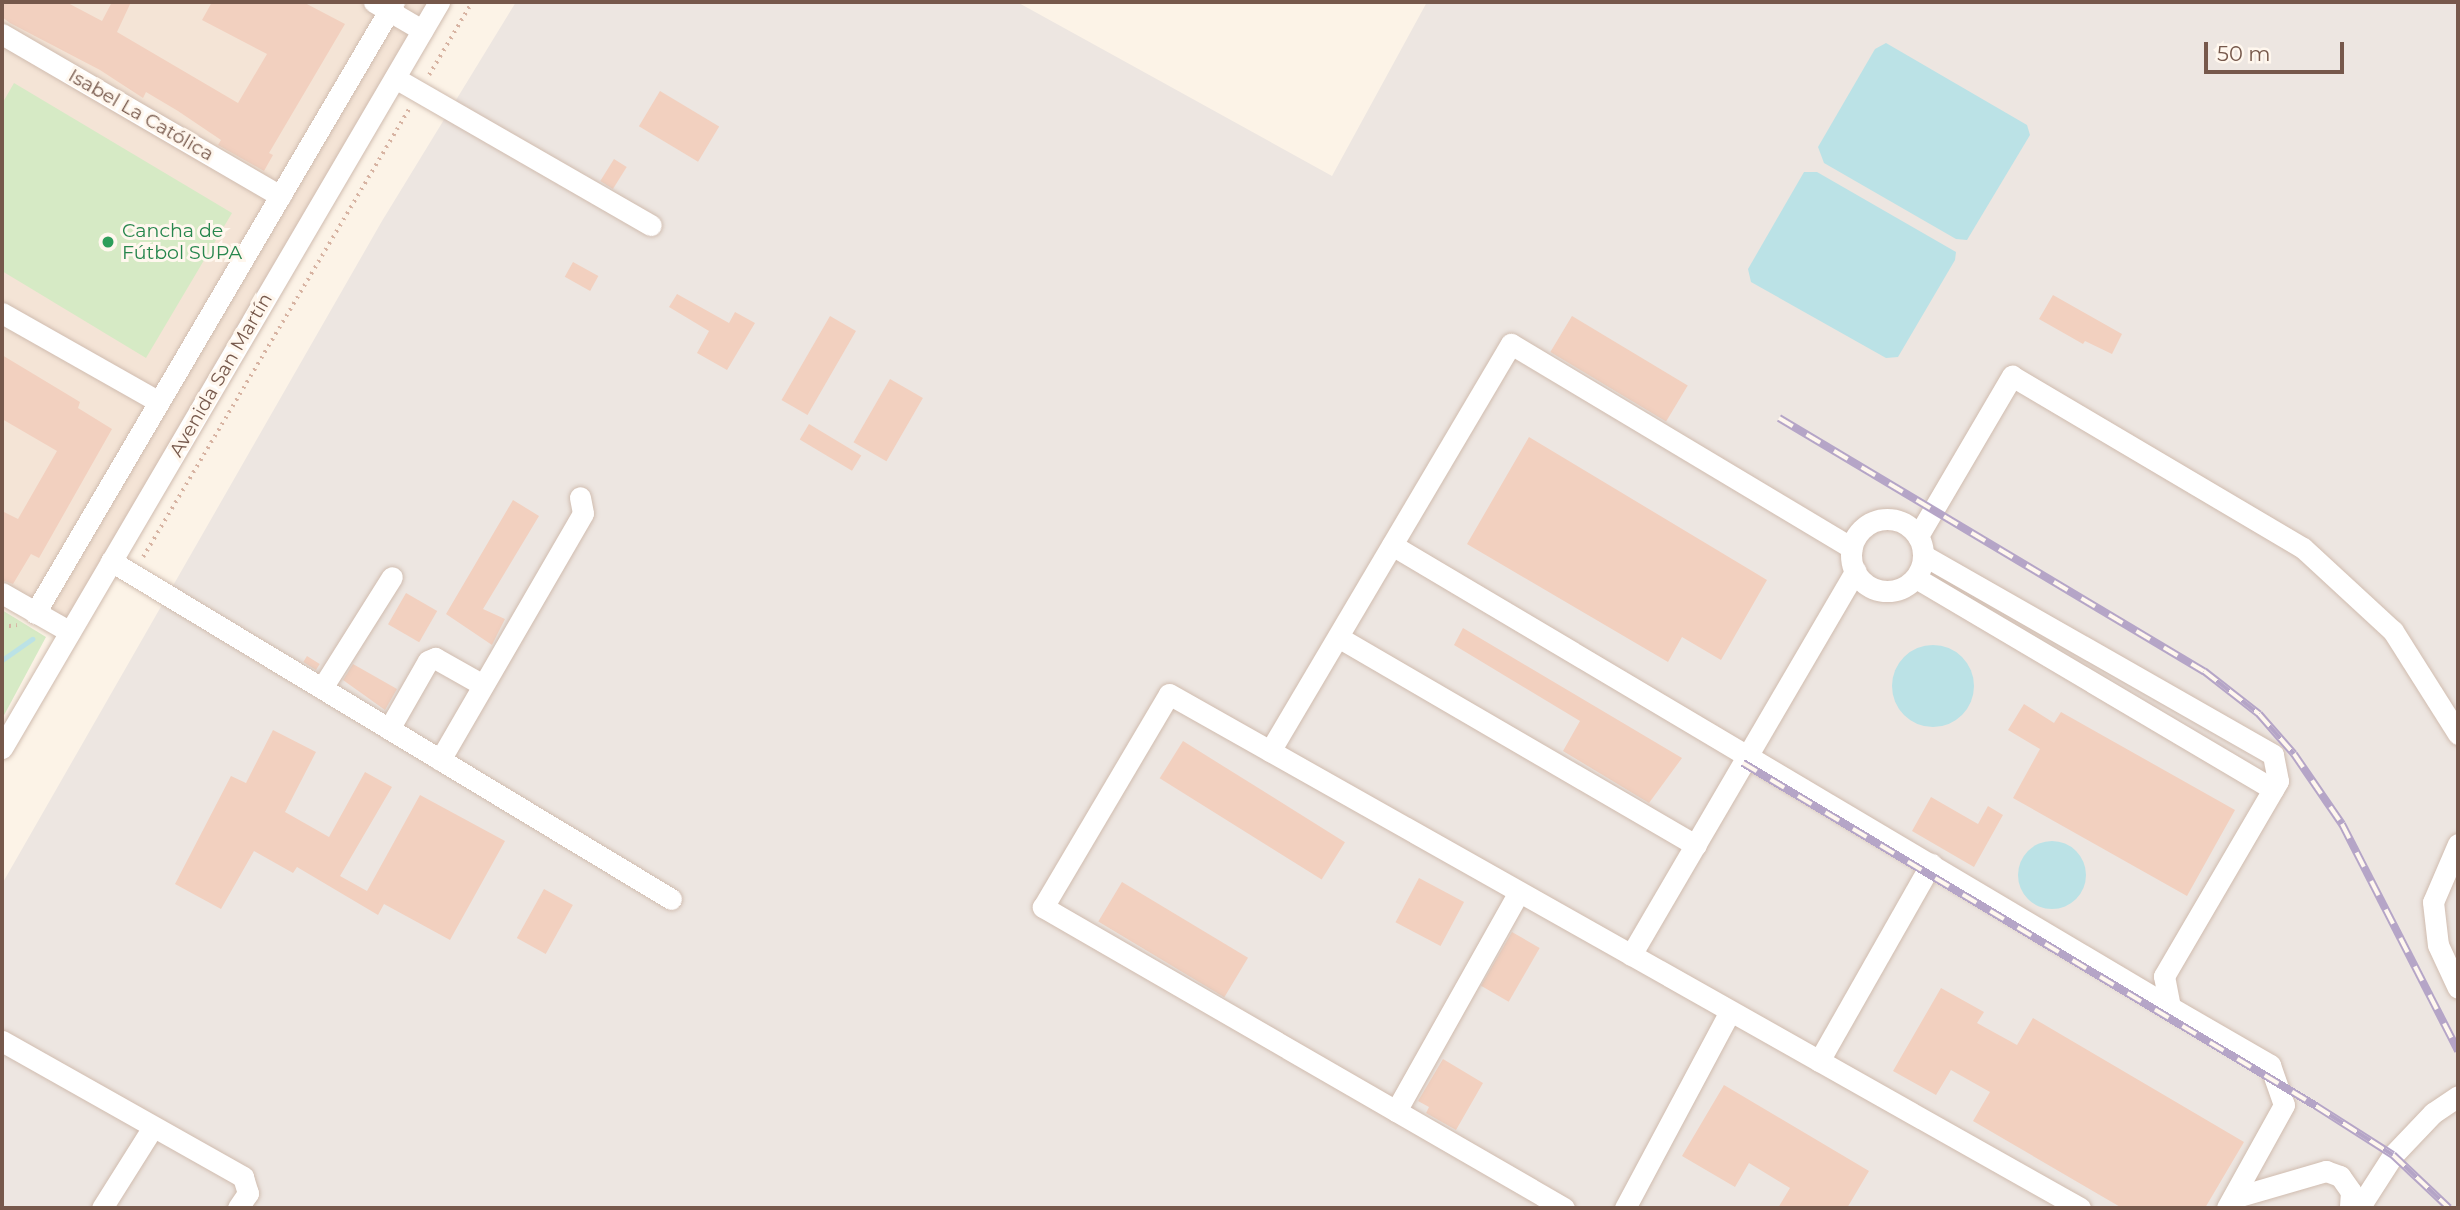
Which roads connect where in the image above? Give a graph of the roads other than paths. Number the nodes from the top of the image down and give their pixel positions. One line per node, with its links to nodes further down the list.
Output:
1 (439, 2): 3 (street, Avenida San Martín)
2 (385, 5): 3 (street); 6 (street, Avenida San Martín)
3 (422, 30): 5 (street, Avenida San Martín)
4 (2, 34): 6 (street, Isabel La Católica)
5 (395, 78): 7 (street); 14 (street, Avenida San Martín)
6 (280, 196): 9 (street, Avenida San Martín)
7 (652, 225)
8 (2, 313): 9 (street)
9 (159, 402): 19 (street, Avenida San Martín)
10 (580, 497): 22 (street)
11 (1392, 545): 13 (street); 21 (street); 28 (street)
12 (1921, 546): 13 (street); 17 (street); 25 (street); 30 (street)
13 (1852, 548): 15 (street)
14 (111, 561): 20 (street, Avenida San Martín); 23 (street)
15 (1855, 571): 17 (street); 28 (street)
16 (392, 577): 23 (street)
17 (1916, 578): 30 (street)
18 (2, 593): 19 (street)
19 (31, 618): 20 (street)
20 (70, 632): 26 (street, Avenida San Martín)
21 (1338, 637): 27 (street); 32 (street)
22 (483, 685): 24 (street); 29 (street)
23 (322, 688): 24 (street)
24 (389, 729): 29 (street)
25 (2458, 734)
26 (2, 748)
27 (1270, 751): 34 (street); 43 (street)
28 (1747, 755): 32 (street); 33 (street)
29 (440, 760): 35 (street)
30 (2273, 789): 38 (street)
31 (2458, 844): 37 (street)
32 (1696, 845): 36 (street)
33 (1931, 864): 38 (street); 41 (street)
34 (1519, 892): 36 (street); 43 (street)
35 (671, 899)
36 (1631, 955): 39 (street)
37 (2458, 988)
38 (2170, 1006): 45 (street)
39 (1730, 1011): 41 (street); 49 (street)
40 (2, 1041): 44 (street)
41 (1819, 1061): 50 (street)
42 (2458, 1096): 52 (street)
43 (1396, 1111): 48 (street)
44 (153, 1127): 46 (street); 47 (street)
45 (2230, 1203): 51 (street)
46 (102, 1208)
47 (238, 1208)
48 (1564, 1208)
49 (1625, 1208)
50 (2080, 1208)
51 (2350, 1208)
52 (2359, 1208)

